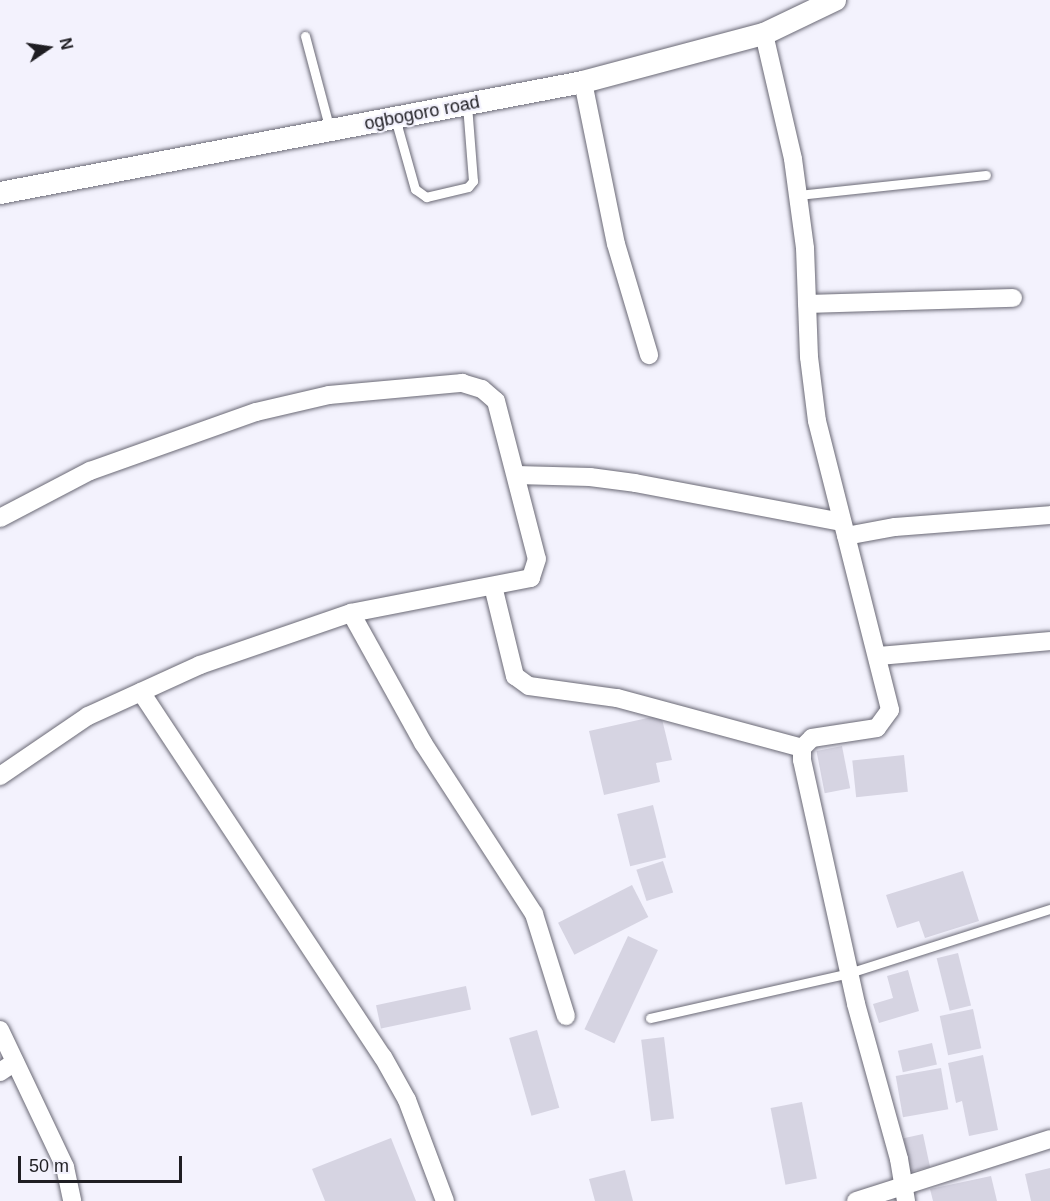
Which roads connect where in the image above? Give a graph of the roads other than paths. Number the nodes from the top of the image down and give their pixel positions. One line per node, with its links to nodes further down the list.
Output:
1 (835, 0): 2 (street, ogbogoro road)
2 (764, 34): 4 (street, ogbogoro road); 10 (street)
3 (305, 36): 7 (lane)
4 (583, 82): 5 (street, ogbogoro road); 13 (street)
5 (467, 104): 6 (street, ogbogoro road); 6 (lane)
6 (395, 118): 7 (street, ogbogoro road)
7 (330, 130): 9 (street, ogbogoro road)
8 (986, 175): 10 (lane)
9 (0, 193)
10 (798, 195): 12 (street)
11 (1012, 298): 12 (street)
12 (807, 304): 17 (street)
13 (650, 355)
14 (516, 475): 16 (street); 17 (street); 18 (street)
15 (1050, 515): 17 (street)
16 (0, 518)
17 (844, 529): 21 (street)
18 (494, 586): 19 (street); 23 (street)
19 (351, 613): 22 (street); 27 (street)
20 (1050, 641): 21 (street)
21 (879, 656): 23 (street)
22 (141, 692): 24 (street); 34 (street)
23 (802, 748): 26 (street)
24 (0, 776)
25 (1050, 909): 26 (lane)
26 (849, 973): 28 (lane); 32 (street)
27 (566, 1016)
28 (650, 1018)
29 (0, 1030): 30 (street)
30 (7, 1067): 33 (street)
31 (1050, 1139): 32 (street)
32 (906, 1194): 35 (street)
33 (72, 1201)
34 (445, 1201)
35 (856, 1201)

